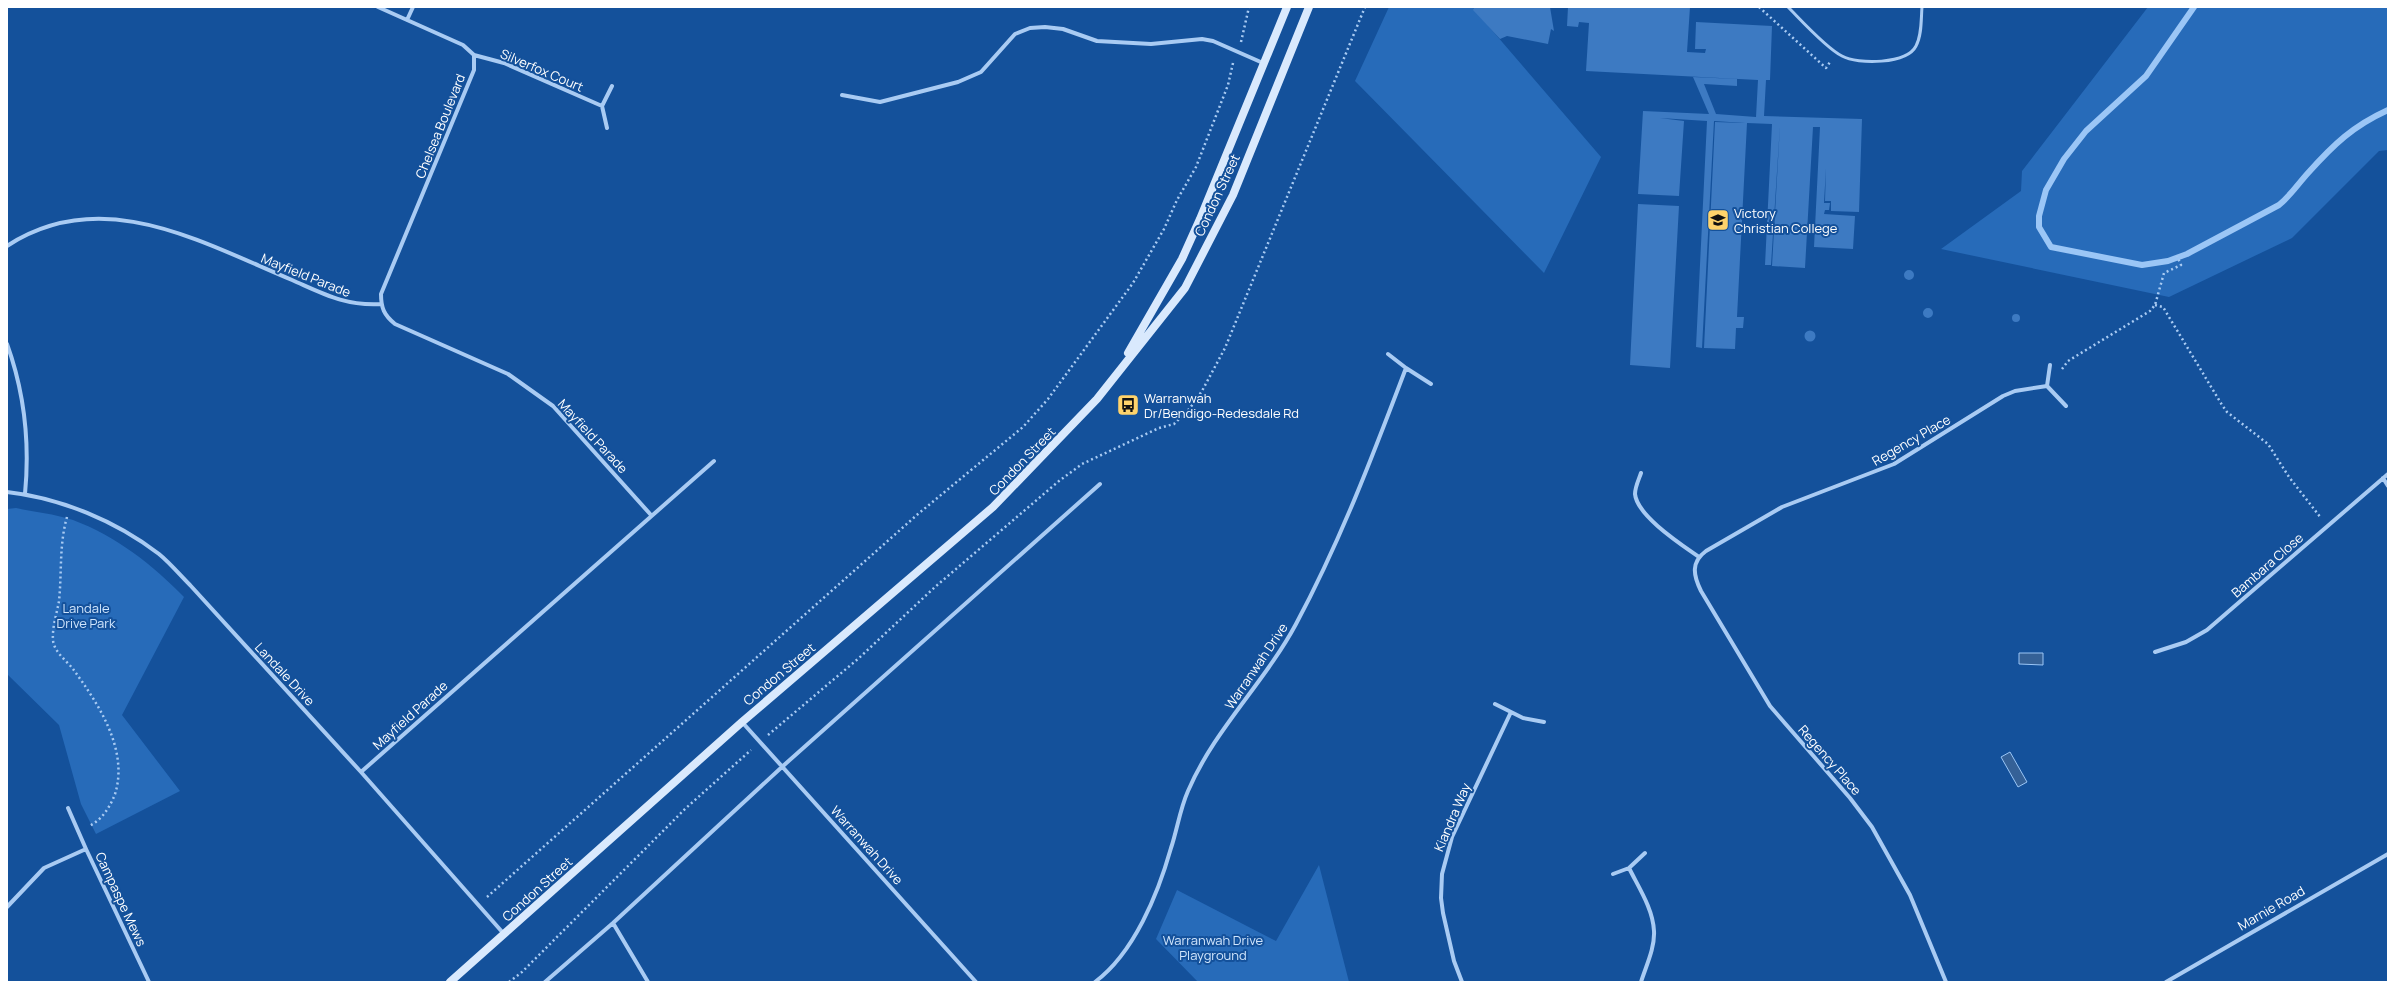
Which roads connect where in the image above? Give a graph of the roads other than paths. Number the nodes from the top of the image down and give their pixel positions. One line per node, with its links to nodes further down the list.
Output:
1 (378, 7): 7 (street)
2 (413, 7): 7 (street)
3 (1287, 7): 9 (main road, Condon Street)
4 (1309, 7): 20 (main road, Condon Street)
5 (1788, 7): 6 (lane)
6 (1922, 7)
7 (407, 20): 8 (street)
8 (474, 55): 12 (street, Silverfox Court); 15 (street, Chelsea Boulevard)
9 (1263, 64): 11 (street); 20 (main road, Condon Street)
10 (612, 86): 12 (street)
11 (842, 95)
12 (602, 106): 13 (street)
13 (607, 128)
14 (7, 246): 15 (street, Mayfield Parade)
15 (381, 304): 32 (street, Mayfield Parade)
16 (7, 344): 31 (street)
17 (1388, 354): 19 (street)
18 (2050, 365): 22 (street)
19 (1406, 368): 21 (street); 55 (street, Warranwah Drive)
20 (1115, 376): 37 (main road, Condon Street)
21 (1431, 384)
22 (2047, 386): 23 (street); 33 (street, Regency Place)
23 (2066, 406)
24 (714, 461): 32 (street, Mayfield Parade)
25 (1642, 473): 33 (street)
26 (2388, 474): 27 (street, Bambara Close)
27 (2383, 478): 29 (street); 34 (street, Bambara Close)
28 (1100, 484): 39 (street)
29 (2388, 486)
30 (7, 492): 31 (street, Landale Drive)
31 (25, 494): 40 (street, Landale Drive)
32 (651, 515): 40 (street, Mayfield Parade)
33 (1699, 557): 58 (street, Regency Place)
34 (2155, 652)
35 (1495, 704): 36 (street)
36 (1510, 712): 38 (street); 56 (street, Kiandra Way)
37 (742, 722): 39 (street, Warranwah Drive); 49 (main road, Condon Street)
38 (1544, 722)
39 (783, 766): 48 (street); 54 (street, Warranwah Drive)
40 (361, 772): 49 (street, Landale Drive)
41 (68, 808): 42 (street)
42 (86, 849): 47 (street, Campaspe Mews); 50 (street, Campaspe Mews)
43 (1645, 853): 45 (street)
44 (2388, 854): 59 (street, Marnie Road)
45 (1629, 868): 46 (street); 57 (street)
46 (1613, 874)
47 (7, 907)
48 (613, 923): 52 (street); 53 (street)
49 (504, 934): 51 (main road, Condon Street)
50 (149, 982)
51 (450, 982)
52 (546, 982)
53 (648, 982)
54 (976, 982)
55 (1095, 982)
56 (1462, 982)
57 (1641, 982)
58 (1946, 982)
59 (2166, 982)

